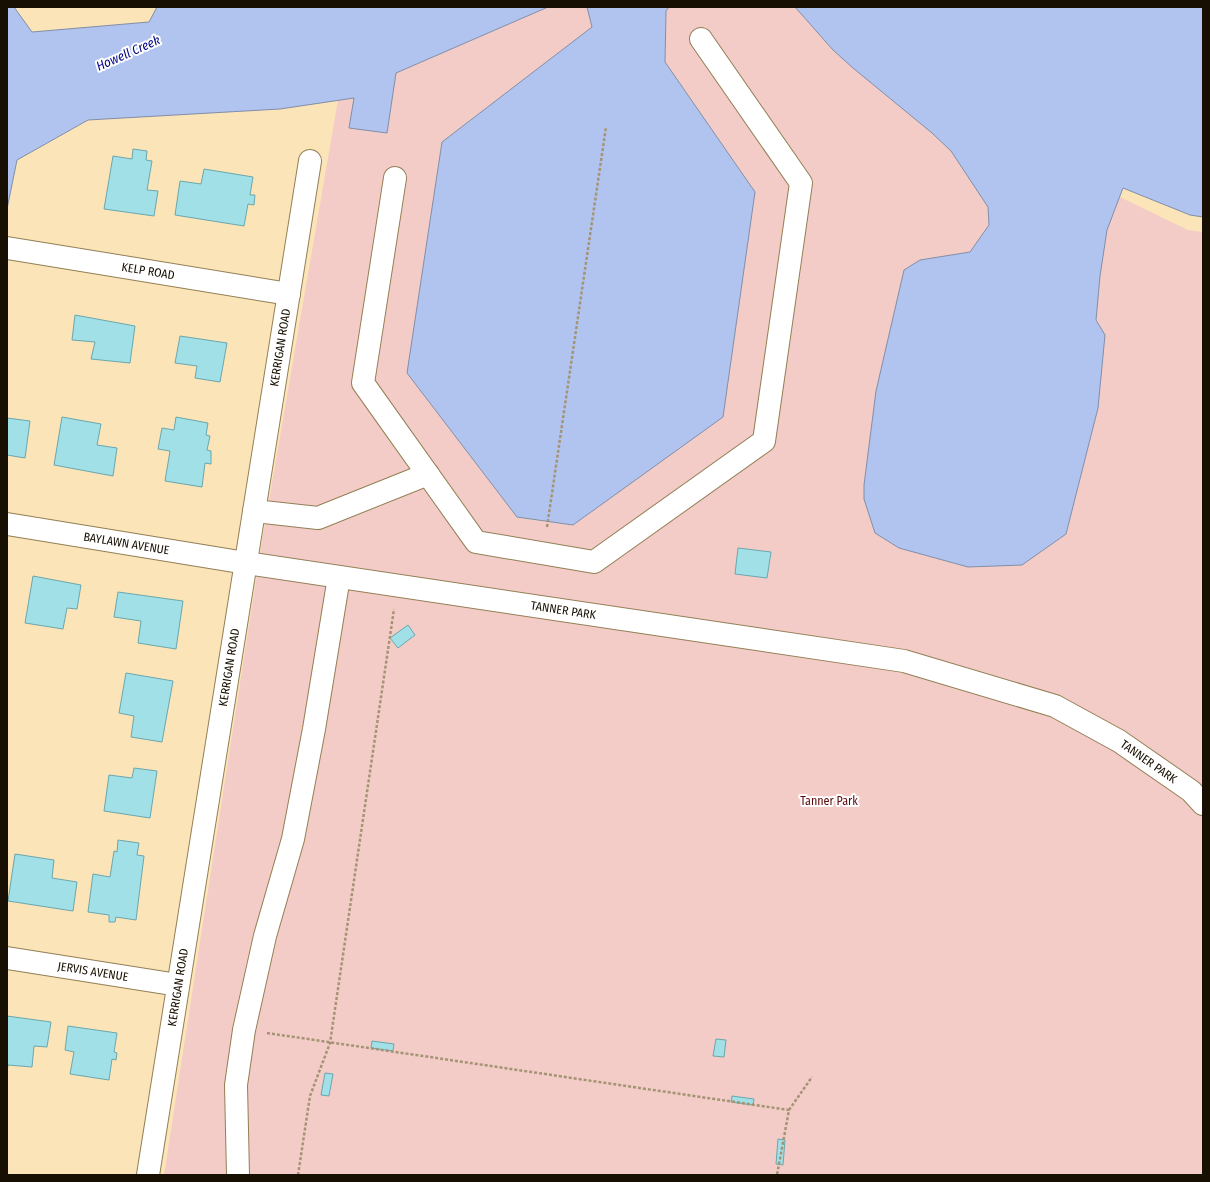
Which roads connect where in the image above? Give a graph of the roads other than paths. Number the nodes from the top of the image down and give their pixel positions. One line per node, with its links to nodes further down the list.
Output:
1 (701, 39): 6 (street)
2 (310, 161): 5 (street, KERRIGAN ROAD)
3 (395, 178): 6 (street)
4 (7, 248): 5 (street, KELP ROAD)
5 (289, 294): 7 (street, KERRIGAN ROAD)
6 (428, 474): 7 (street)
7 (254, 511): 9 (street, KERRIGAN ROAD)
8 (7, 524): 9 (street, BAYLAWN AVENUE)
9 (246, 563): 10 (street, TANNER PARK); 13 (street, KERRIGAN ROAD)
10 (339, 577): 11 (street, TANNER PARK); 15 (street)
11 (1203, 804)
12 (7, 958): 13 (street, JERVIS AVENUE)
13 (178, 985): 14 (street, KERRIGAN ROAD)
14 (148, 1175)
15 (238, 1175)

